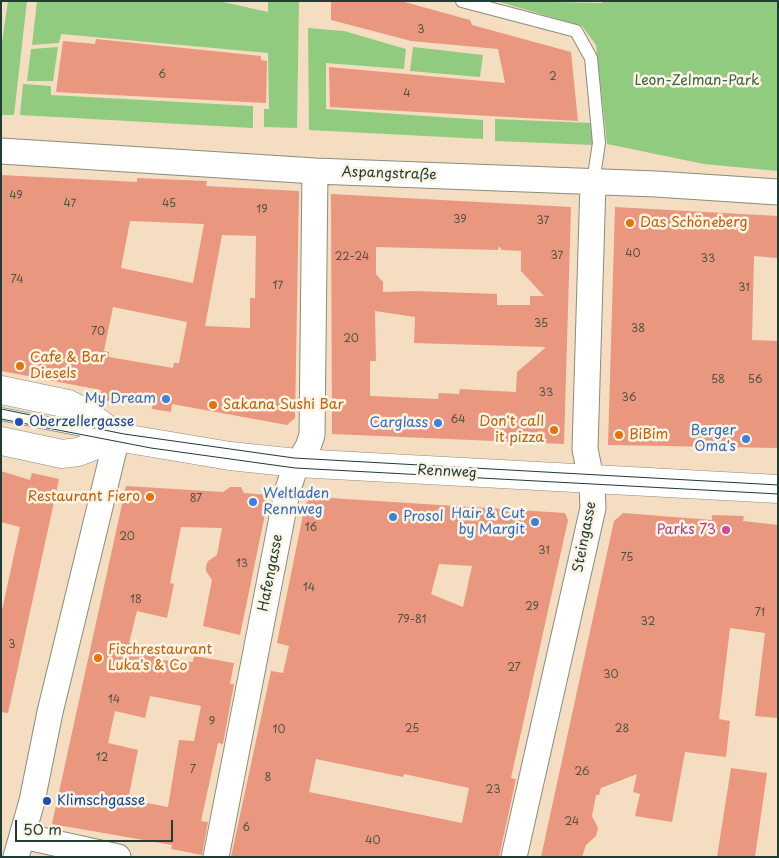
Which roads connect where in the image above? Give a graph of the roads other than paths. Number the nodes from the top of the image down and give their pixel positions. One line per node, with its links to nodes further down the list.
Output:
1 (462, 1): 4 (lane)
2 (1, 151): 3 (street, Aspangstraße)
3 (315, 171): 4 (street, Aspangstraße); 10 (street, Hafengasse)
4 (593, 182): 5 (street, Aspangstraße); 11 (street, Steingasse)
5 (778, 192)
6 (1, 390): 8 (main road, Rennweg)
7 (1, 414): 8 (lane, Rennweg)
8 (118, 437): 9 (main road); 10 (main road, Rennweg); 13 (street)
9 (1, 441)
10 (297, 463): 11 (main road, Rennweg); 15 (street, Hafengasse)
11 (591, 480): 12 (main road, Rennweg); 16 (street, Steingasse)
12 (778, 490)
13 (19, 846): 14 (street)
14 (118, 857)
15 (216, 857)
16 (514, 857)

